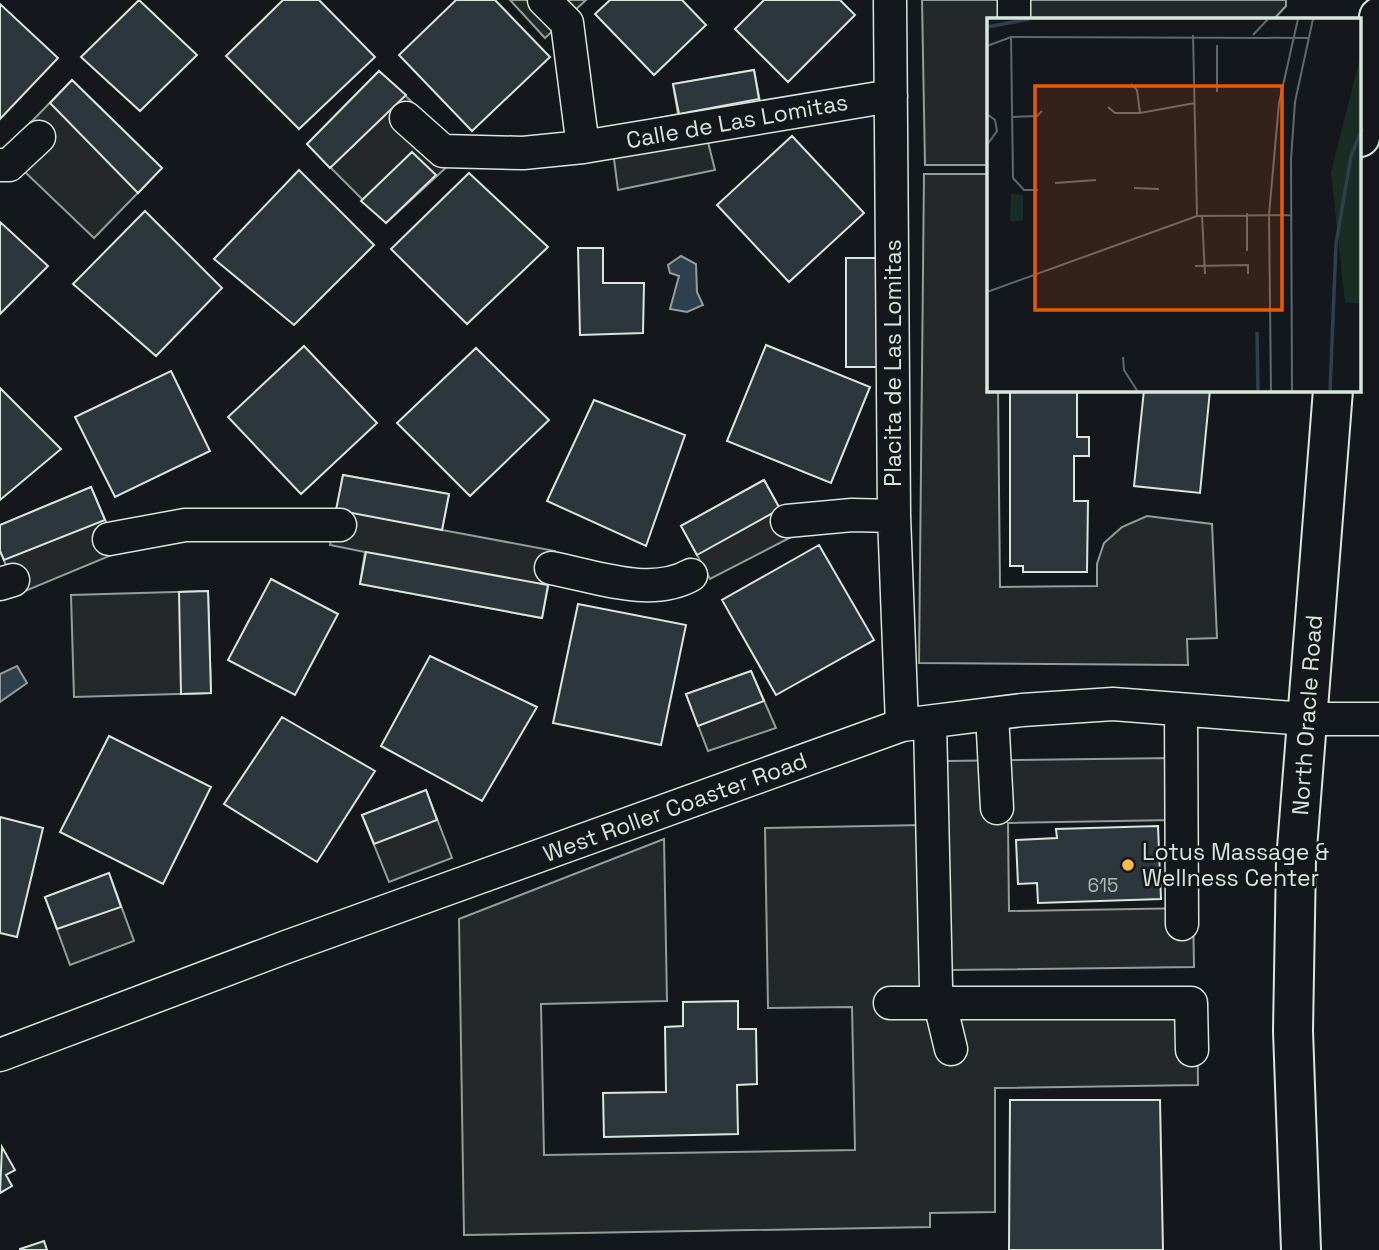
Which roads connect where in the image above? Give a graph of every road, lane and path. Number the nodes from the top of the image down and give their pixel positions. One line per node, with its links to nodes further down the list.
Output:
1 (544, 0): 10 (street)
2 (890, 0): 6 (street, Placita de Las Lomitas)
3 (1014, 0): 5 (street)
4 (1379, 17): 8 (highway)
5 (1014, 18)
6 (891, 96): 10 (street, Calle de Las Lomitas); 13 (street, Placita de Las Lomitas)
7 (406, 118): 10 (street, Calle de Las Lomitas)
8 (1362, 124)
9 (39, 138): 11 (street)
10 (583, 147)
11 (0, 165)
12 (1333, 392): 21 (highway, North Oracle Road)
13 (894, 516): 14 (street); 23 (street, Placita de Las Lomitas)
14 (787, 521)
15 (340, 525): 16 (street)
16 (110, 539)
17 (551, 568): 18 (street)
18 (691, 575)
19 (1181, 710): 20 (street, West Roller Coaster Road); 21 (street, West Roller Coaster Road); 25 (street)
20 (992, 714): 23 (street, West Roller Coaster Road); 24 (street)
21 (1306, 719): 22 (street, West Roller Coaster Road); 31 (highway, North Oracle Road)
22 (1379, 719)
23 (916, 724): 27 (street, Placita de Las Lomitas); 30 (street, West Roller Coaster Road)
24 (997, 808)
25 (1182, 924)
26 (890, 1003): 27 (street)
27 (940, 1003): 28 (street, Placita de Las Lomitas); 29 (street)
28 (951, 1049)
29 (1192, 1050)
30 (0, 1055)
31 (1301, 1250)

